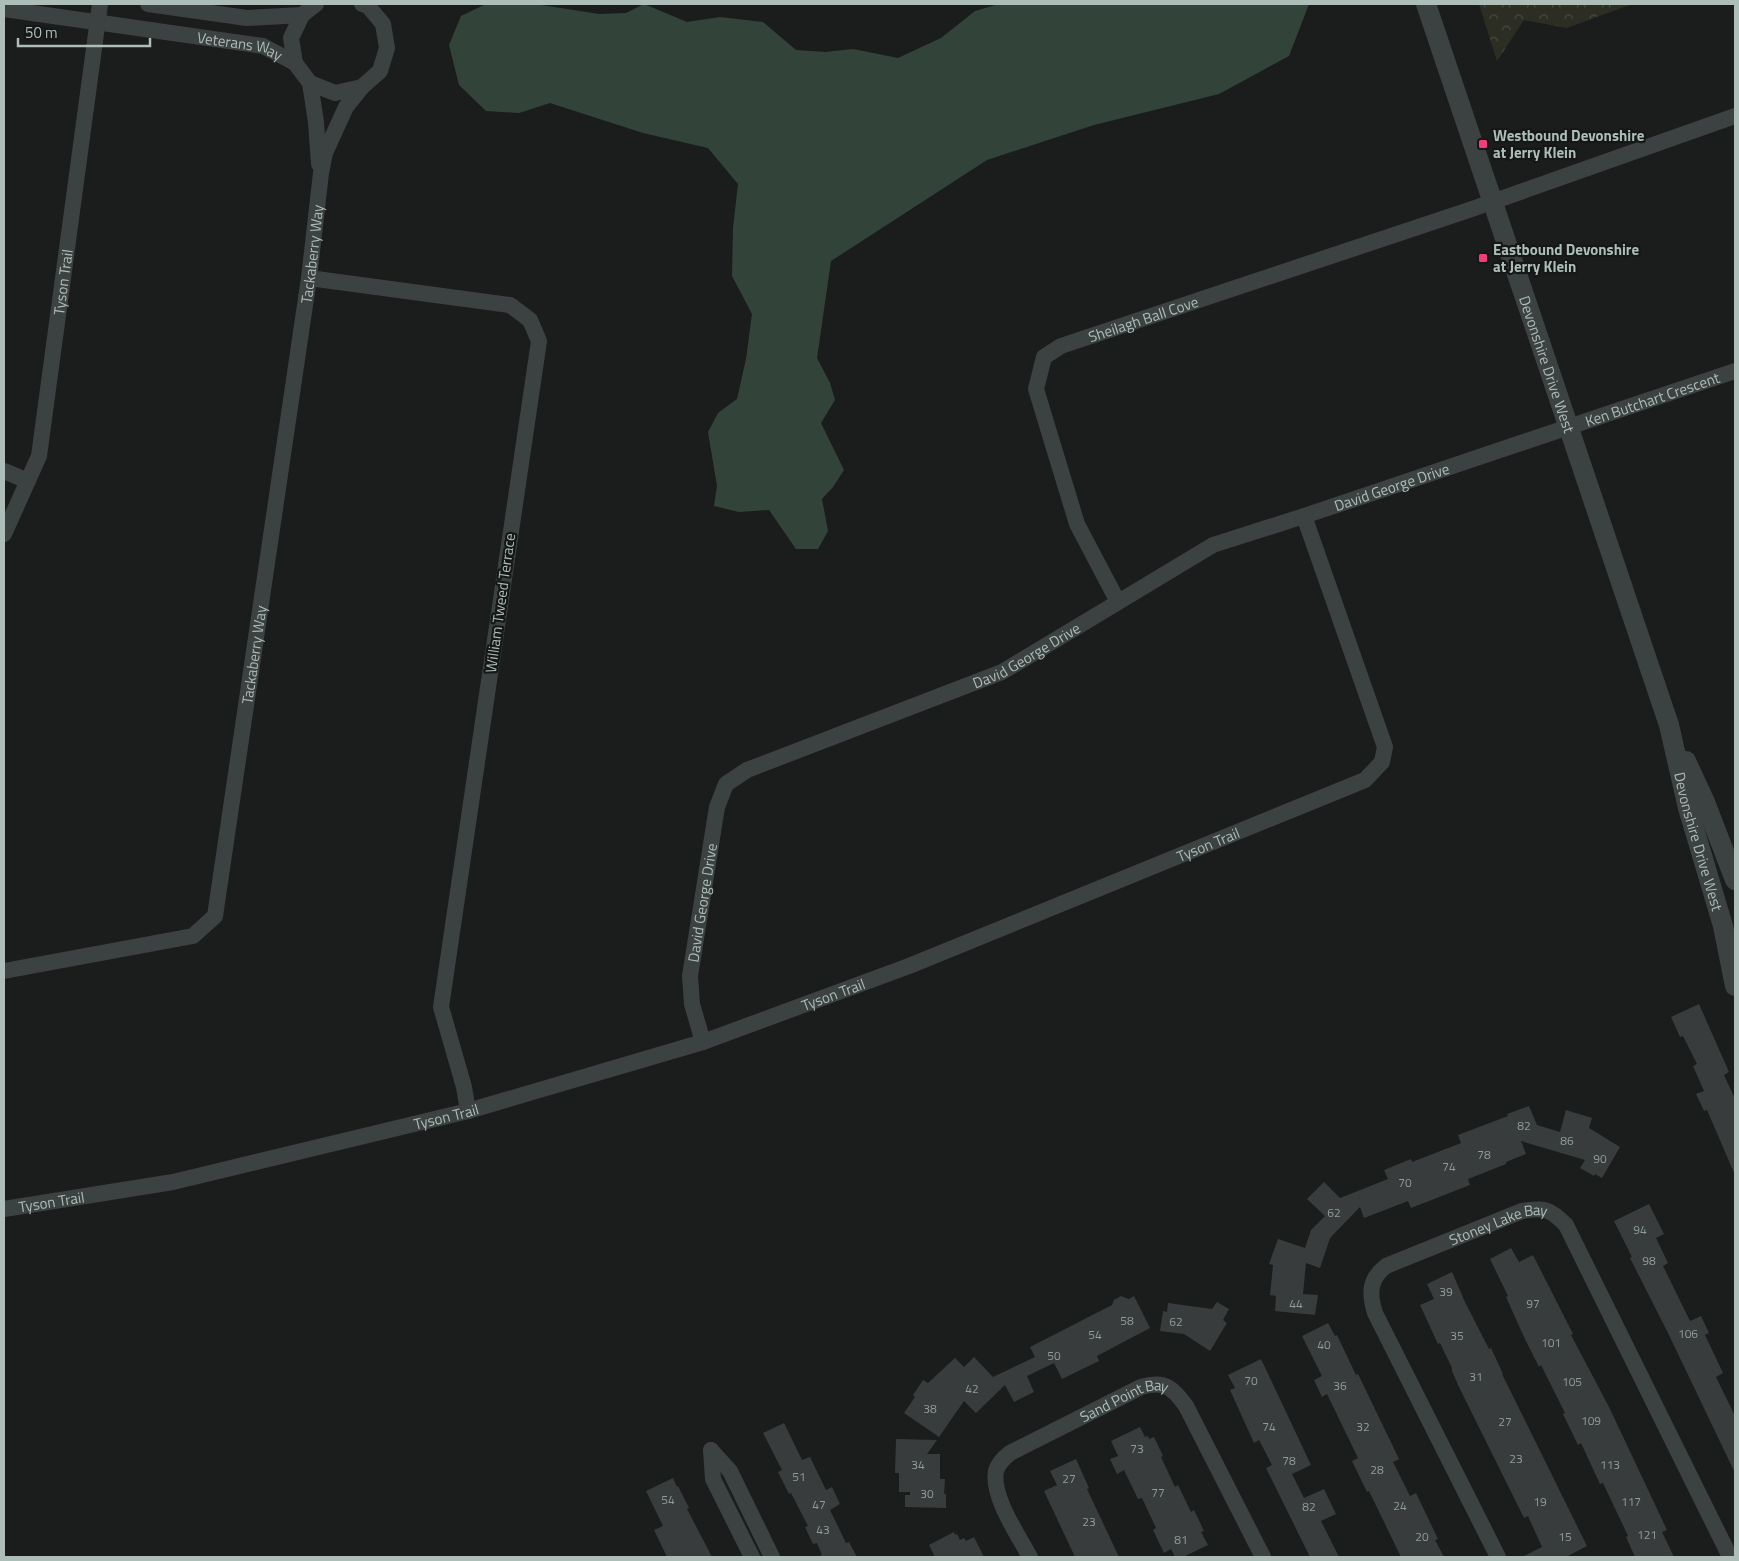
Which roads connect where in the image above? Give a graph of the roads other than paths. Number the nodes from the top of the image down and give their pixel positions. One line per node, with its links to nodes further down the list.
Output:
1 (100, 4): 8 (street, Tyson Trail)
2 (148, 4): 7 (street, Veterans Way)
3 (316, 4): 7 (street)
4 (366, 4): 11 (street)
5 (1426, 4): 14 (street, Devonshire Drive West)
6 (4, 9): 8 (street, Veterans Way)
7 (302, 14): 9 (street)
8 (98, 22): 9 (street, Veterans Way); 19 (street, Tyson Trail)
9 (295, 64): 10 (street)
10 (310, 83): 11 (street); 13 (street)
11 (362, 87): 13 (street)
12 (1735, 116): 14 (street, Sheilagh Ball Cove)
13 (321, 173): 15 (street, Tackaberry Way)
14 (1491, 202): 17 (street, Devonshire Drive West); 23 (street, Sheilagh Ball Cove)
15 (309, 278): 26 (street, Tackaberry Way); 29 (street, William Tweed Terrace)
16 (1735, 371): 17 (street, Ken Butchart Crescent)
17 (1569, 426): 21 (street, David George Drive); 24 (street, Devonshire Drive West)
18 (4, 471): 19 (street)
19 (28, 481): 20 (street, Tyson Trail)
20 (7, 516): 22 (street, Tyson Trail)
21 (1304, 516): 23 (street, David George Drive); 28 (street, Tyson Trail)
22 (4, 534)
23 (1118, 602): 28 (street, David George Drive)
24 (1669, 726): 25 (street, Devonshire Drive West); 27 (street, Devonshire Drive West)
25 (1735, 880)
26 (4, 971)
27 (1735, 986)
28 (703, 1042): 29 (street, Tyson Trail)
29 (468, 1111): 30 (street, Tyson Trail)
30 (4, 1209)
31 (752, 1557): 32 (street)
32 (772, 1557)
33 (1030, 1557): 34 (street, Sand Point Bay)
34 (1263, 1557)
35 (1498, 1557): 36 (street, Stoney Lake Bay)
36 (1730, 1557)

